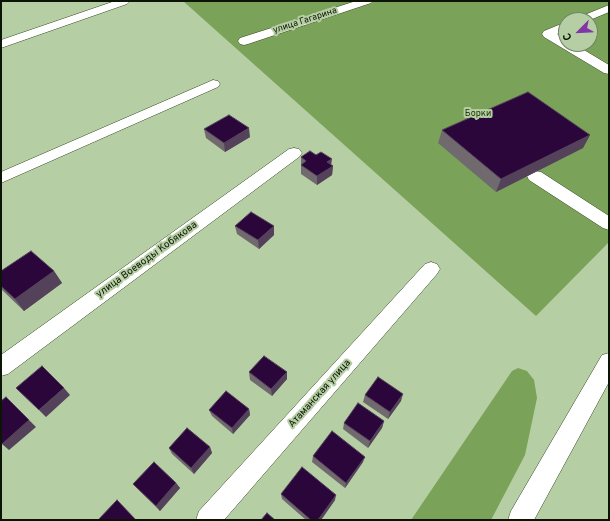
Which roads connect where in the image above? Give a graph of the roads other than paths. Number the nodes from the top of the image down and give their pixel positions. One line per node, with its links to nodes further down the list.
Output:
1 (367, 1): 7 (street, улица Гагарина)
2 (122, 2): 8 (street)
3 (609, 8): 4 (street)
4 (598, 13)
5 (558, 30): 6 (street)
6 (558, 40)
7 (244, 41)
8 (1, 44)
9 (578, 52): 10 (street)
10 (609, 70)
11 (213, 84): 14 (street)
12 (294, 153): 18 (street, улица Воеводы Кобякова)
13 (535, 176): 15 (street)
14 (1, 178)
15 (609, 224)
16 (431, 269): 19 (street, Атаманская улица)
17 (609, 362): 20 (street)
18 (1, 367)
19 (208, 520)
20 (520, 520)

